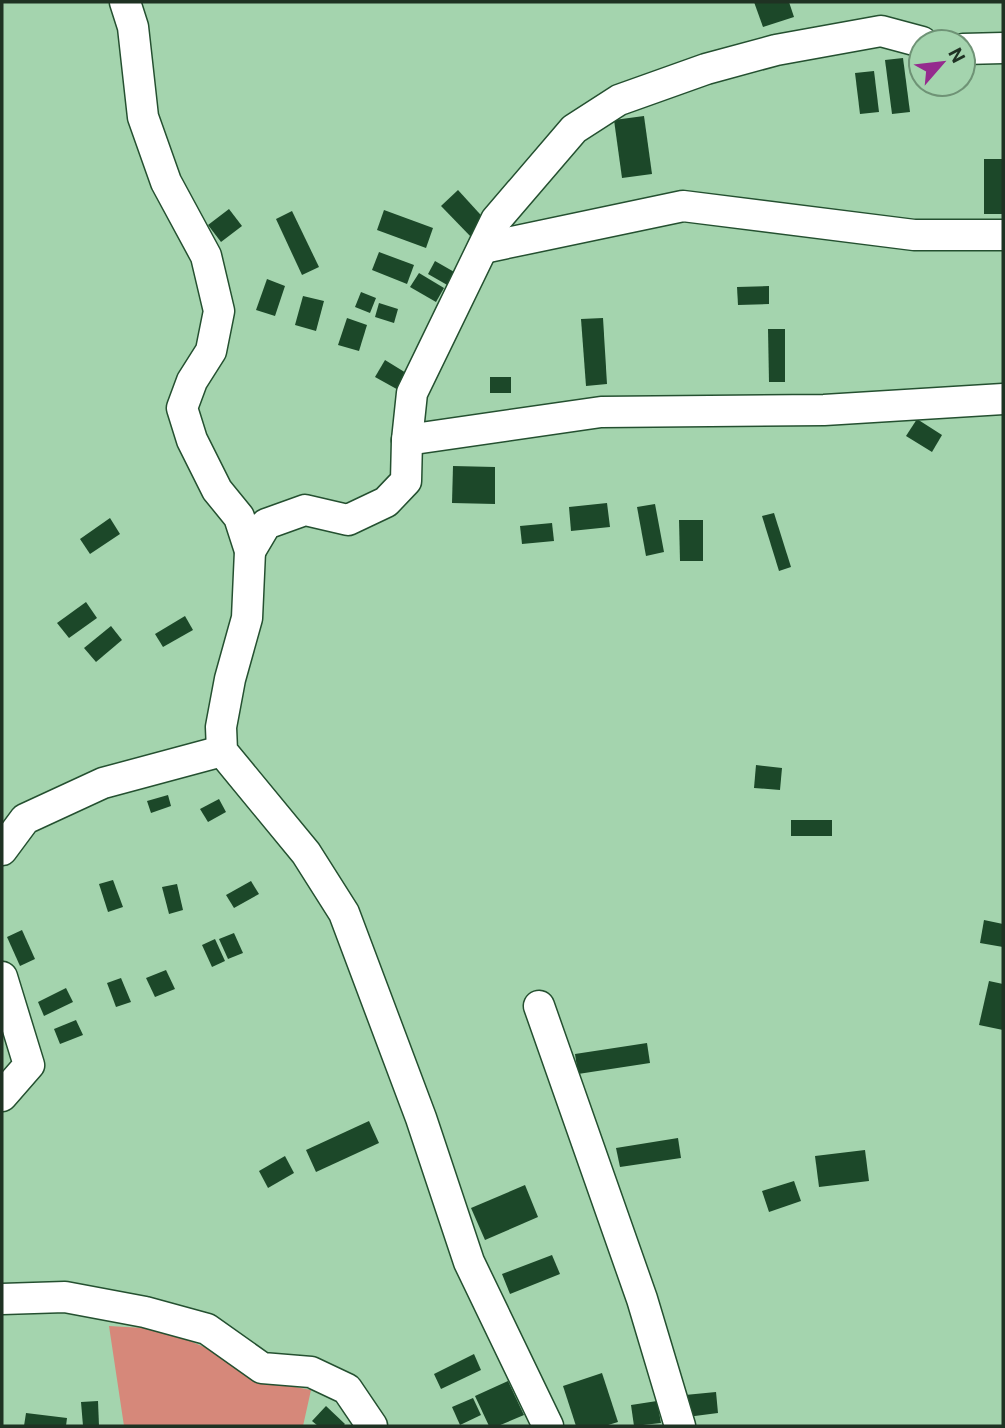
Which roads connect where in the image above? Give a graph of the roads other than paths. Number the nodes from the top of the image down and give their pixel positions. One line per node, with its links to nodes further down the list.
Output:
1 (125, 2): 9 (street)
2 (907, 38): 6 (street)
3 (1003, 48): 4 (street)
4 (977, 49)
5 (1003, 235): 6 (street)
6 (483, 248): 8 (street)
7 (1003, 399): 8 (street)
8 (407, 440): 9 (street)
9 (250, 551): 10 (street)
10 (222, 751): 11 (street); 17 (street)
11 (2, 850)
12 (2, 977): 14 (street)
13 (539, 1006): 18 (street)
14 (2, 1096)
15 (2, 1299): 16 (street)
16 (372, 1426)
17 (548, 1426)
18 (680, 1426)

